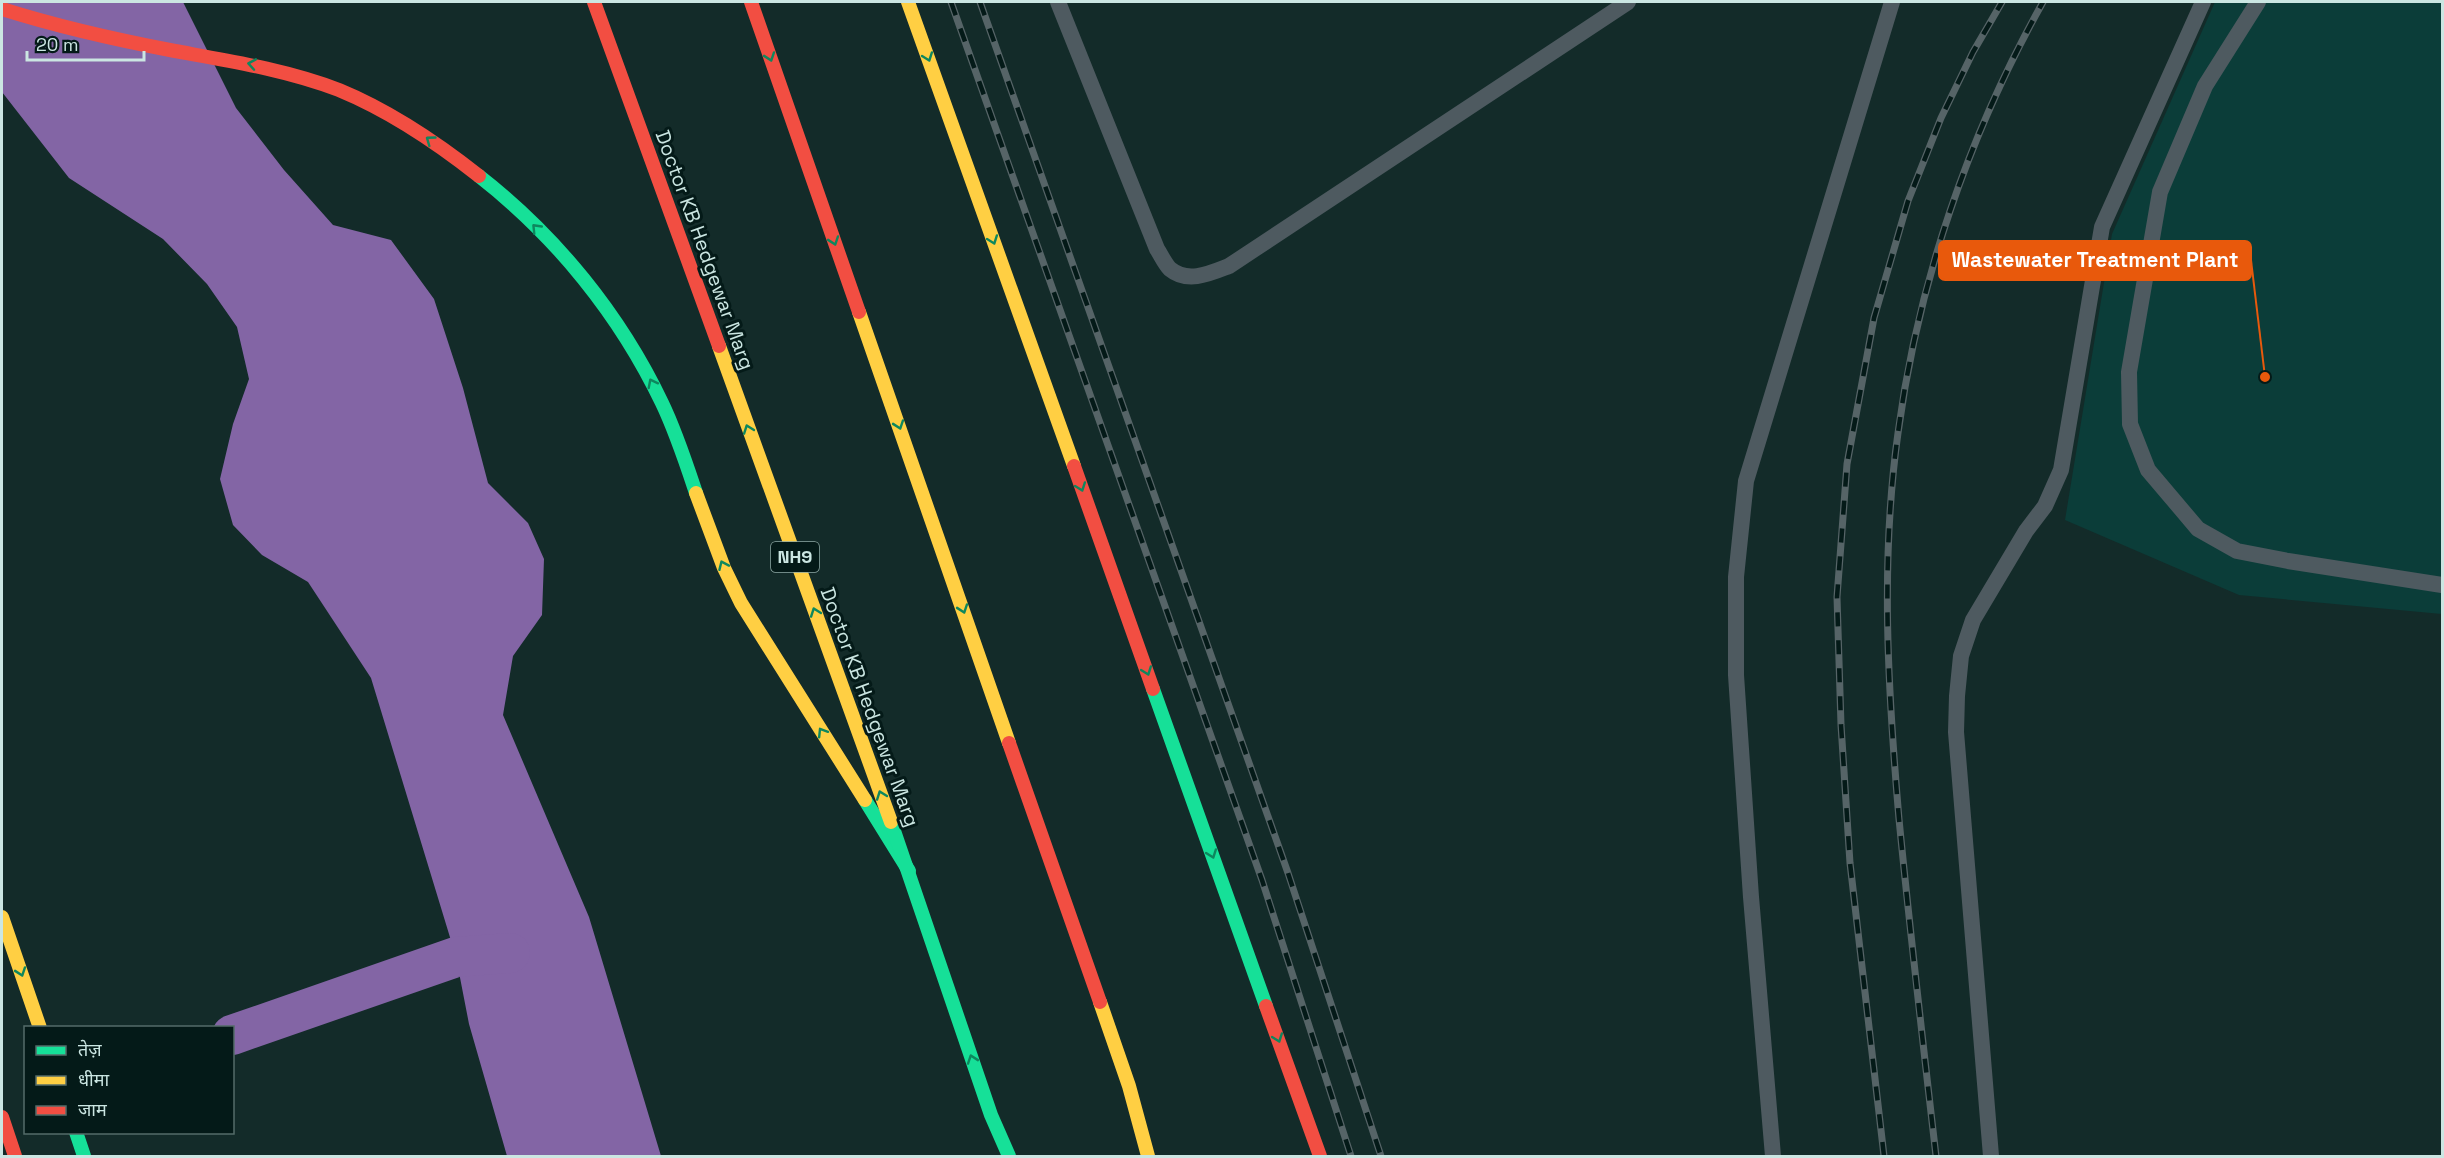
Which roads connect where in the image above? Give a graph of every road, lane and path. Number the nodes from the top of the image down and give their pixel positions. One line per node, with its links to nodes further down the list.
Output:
1 (594, 2): 11 (main road, Doctor KB Hedgewar Marg / NH9, one-way to 1)
2 (751, 2): 14 (main road, one-way to 14)
3 (908, 2): 24 (main road, one-way to 24)
4 (1058, 2): 5 (lane)
5 (1628, 2)
6 (1892, 2): 25 (lane)
7 (2203, 2): 26 (lane)
8 (2258, 2): 10 (lane)
9 (2, 9): 11 (main road, one-way to 9)
10 (2442, 585)
11 (909, 871): 15 (main road, Doctor KB Hedgewar Marg / NH9, one-way to 11)
12 (2, 917): 13 (main road, one-way to 13)
13 (39, 1026)
14 (1129, 1086): 22 (main road); 23 (main road)
15 (991, 1114): 20 (main road); 21 (main road, Doctor KB Hedgewar Marg)
16 (2, 1117): 18 (main road)
17 (77, 1134): 19 (main road)
18 (15, 1156)
19 (84, 1156)
20 (1002, 1156)
21 (1009, 1156)
22 (1148, 1156)
23 (1160, 1156)
24 (1320, 1156)
25 (1773, 1156)
26 (1990, 1156)

